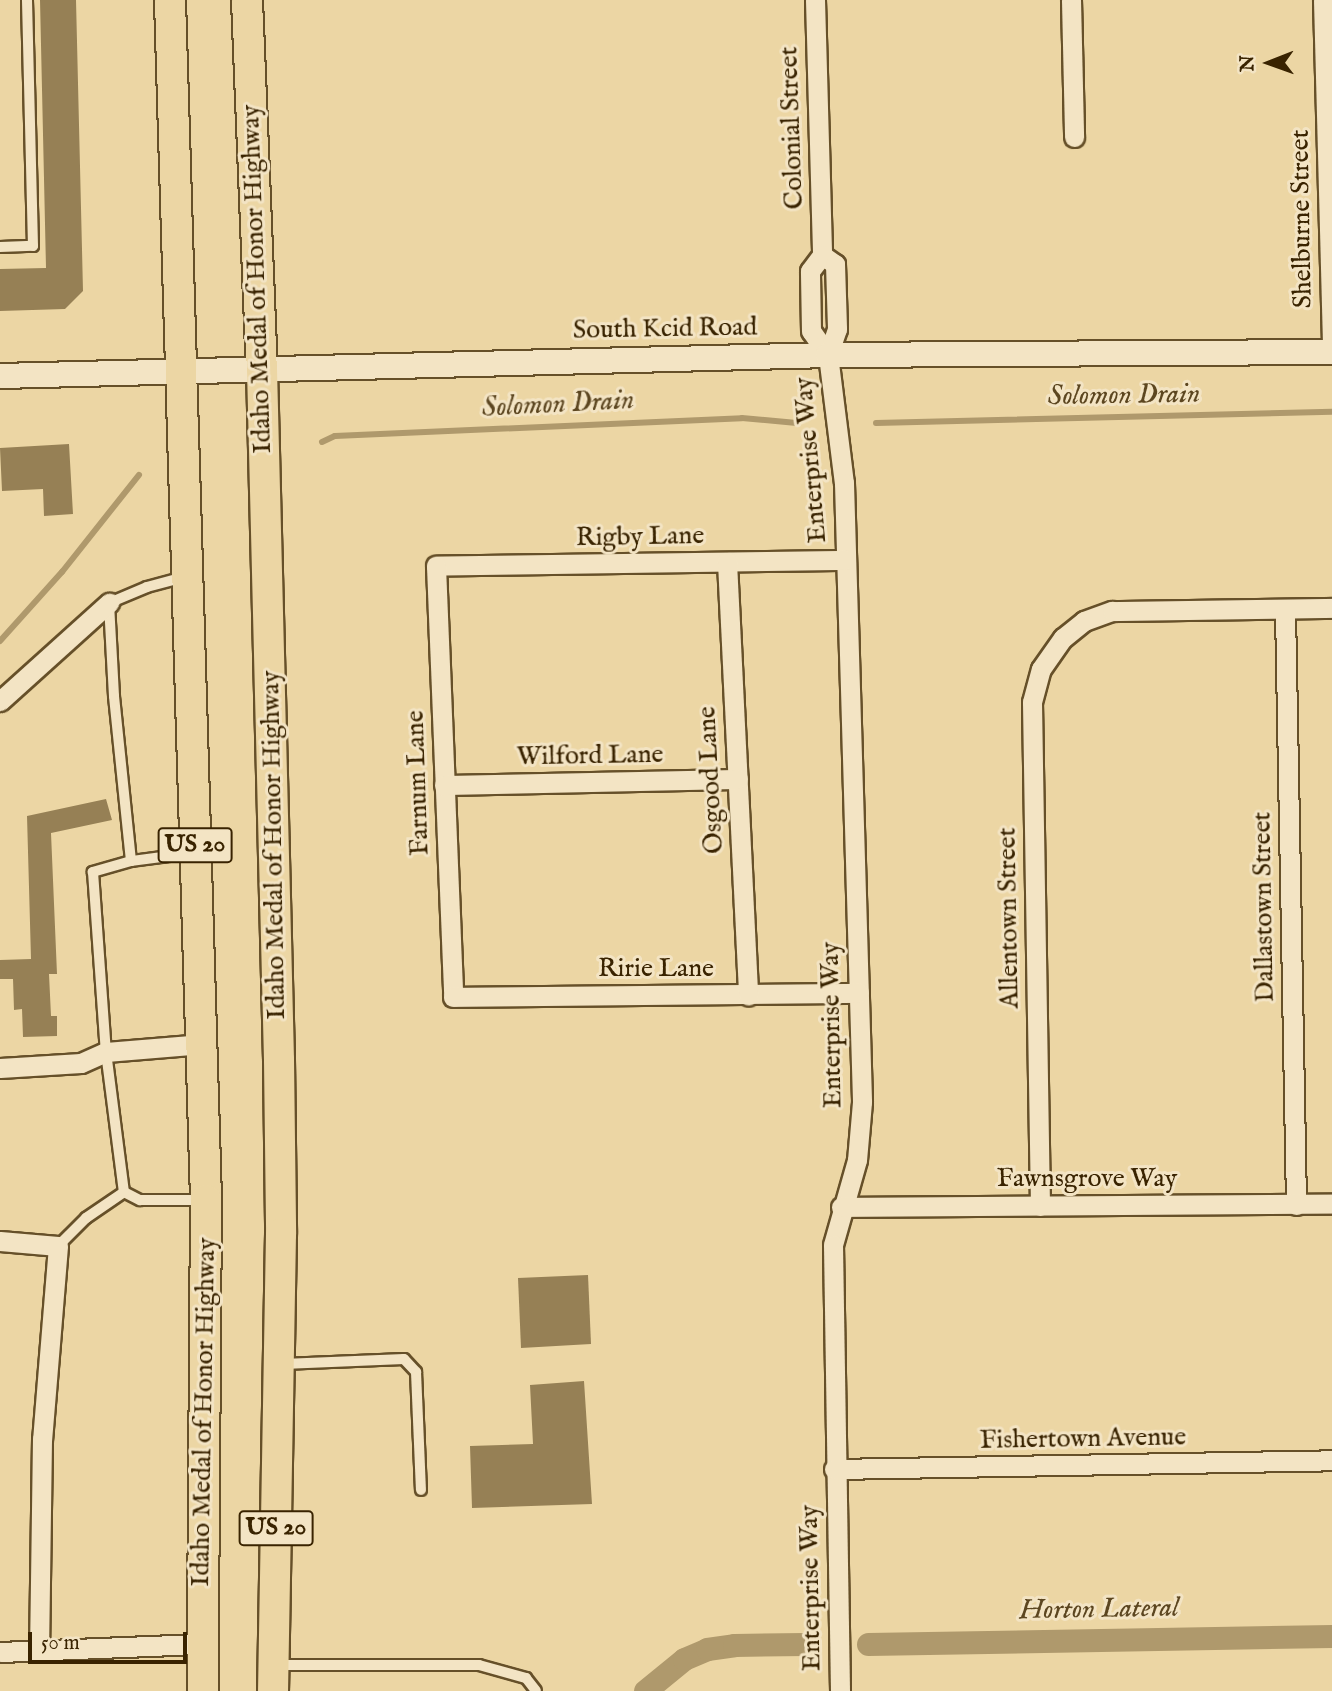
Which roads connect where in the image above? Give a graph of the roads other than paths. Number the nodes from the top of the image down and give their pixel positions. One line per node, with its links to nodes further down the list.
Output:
1 (27, 0): 8 (lane)
2 (170, 0): 12 (main road, Idaho Medal of Honor Highway / US 20)
3 (247, 0): 11 (main road, Idaho Medal of Honor Highway)
4 (815, 0): 10 (street, Colonial Street)
5 (1071, 0): 7 (street)
6 (1323, 0): 9 (street, Shelburne Street)
7 (1074, 137)
8 (0, 247)
9 (1332, 352): 10 (street, South Kcid Road)
10 (828, 355): 11 (street, South Kcid Road); 14 (street, Enterprise Way)
11 (262, 369): 12 (street, South Kcid Road); 40 (main road, Idaho Medal of Honor Highway)
12 (180, 373): 13 (street, South Kcid Road); 17 (main road, Idaho Medal of Honor Highway / US 20)
13 (0, 376)
14 (846, 560): 15 (street, Rigby Lane); 26 (street, Enterprise Way)
15 (727, 562): 16 (street, Rigby Lane); 22 (street, Osgood Lane)
16 (436, 566): 23 (street, Farnum Lane)
17 (186, 577): 18 (lane); 24 (main road, Idaho Medal of Honor Highway / US 20)
18 (108, 603): 21 (street); 25 (lane)
19 (1332, 608): 20 (street, Allentown Street)
20 (1285, 609): 35 (street, Dallastown Street); 36 (street, Allentown Street)
21 (0, 701)
22 (738, 779): 23 (street, Wilford Lane); 27 (street, Osgood Lane)
23 (444, 785): 28 (street, Farnum Lane)
24 (196, 853): 25 (lane); 29 (main road, Idaho Medal of Honor Highway / US 20)
25 (131, 861): 30 (lane)
26 (859, 993): 27 (street, Ririe Lane); 37 (street, Enterprise Way)
27 (748, 995): 28 (street, Ririe Lane)
28 (453, 997)
29 (203, 1044): 30 (street); 33 (main road, Idaho Medal of Honor Highway / US 20)
30 (106, 1052): 31 (street); 32 (lane)
31 (0, 1068)
32 (124, 1192): 33 (lane); 39 (lane)
33 (206, 1200): 44 (main road, Idaho Medal of Honor Highway / US 20)
34 (1332, 1204): 35 (street, Fawnsgrove Way)
35 (1296, 1205): 36 (street, Fawnsgrove Way)
36 (1040, 1206): 37 (street, Fawnsgrove Way)
37 (842, 1207): 42 (street, Enterprise Way)
38 (0, 1241): 39 (street)
39 (58, 1246): 45 (street)
40 (279, 1364): 43 (lane); 47 (main road, Idaho Medal of Honor Highway / US 20)
41 (1332, 1460): 42 (street, Fishertown Avenue)
42 (834, 1469): 50 (street, Enterprise Way)
43 (421, 1490)
44 (202, 1644): 45 (street); 48 (main road, Idaho Medal of Honor Highway / US 20)
45 (39, 1650): 46 (street)
46 (0, 1651)
47 (273, 1678): 49 (lane)
48 (203, 1691)
49 (536, 1691)
50 (840, 1691)

